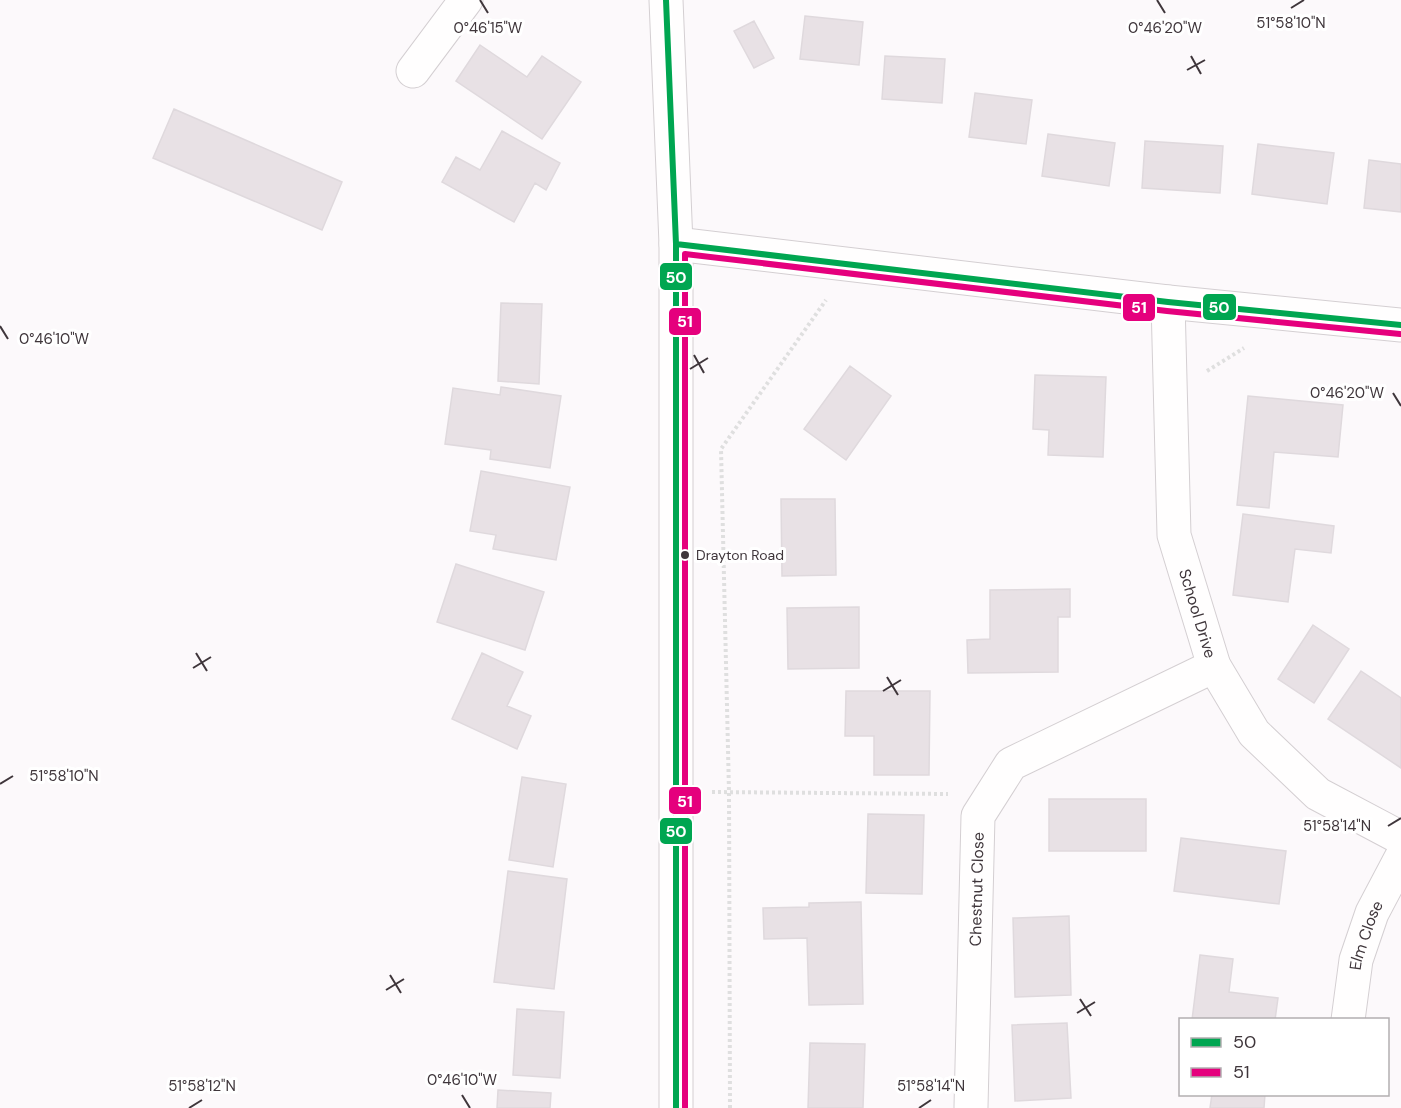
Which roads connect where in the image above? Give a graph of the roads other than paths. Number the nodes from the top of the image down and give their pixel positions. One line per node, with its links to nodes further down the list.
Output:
1 (466, 0): 3 (street)
2 (666, 0): 4 (street)
3 (413, 71)
4 (676, 244): 5 (street); 12 (street)
5 (1168, 302): 6 (street); 7 (street, School Drive)
6 (1401, 325)
7 (1214, 666): 8 (street, School Drive); 11 (street, Chestnut Close)
8 (1401, 838)
9 (1401, 858): 10 (street, Elm Close)
10 (1348, 1018)
11 (971, 1107)
12 (675, 1108)

